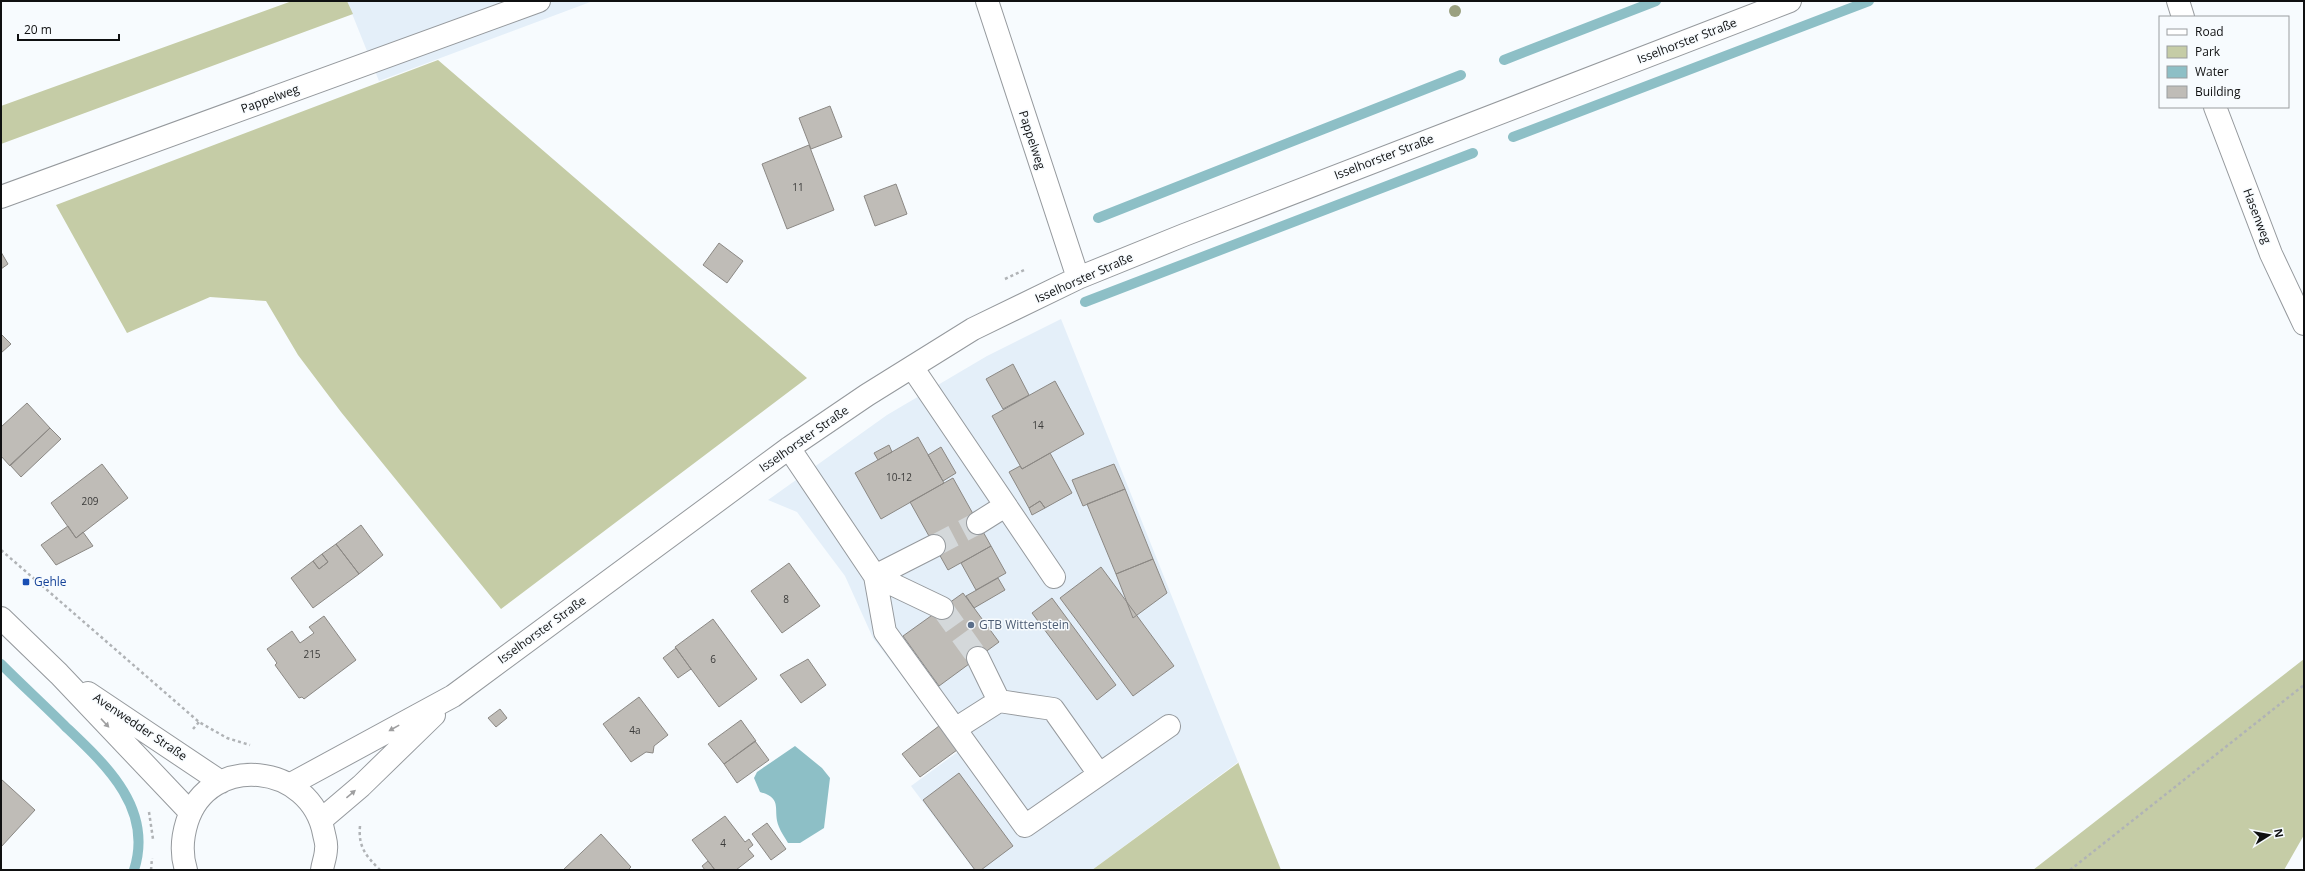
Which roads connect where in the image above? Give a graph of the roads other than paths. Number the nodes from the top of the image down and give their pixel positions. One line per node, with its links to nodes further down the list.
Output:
1 (539, 1): 7 (street, Pappelweg)
2 (987, 1): 8 (street, Pappelweg)
3 (1790, 1): 8 (street, Isselhorster Straße)
4 (2178, 1): 5 (street)
5 (2183, 16)
6 (2215, 108): 9 (street, Hasenweg)
7 (1, 197)
8 (1078, 278): 10 (street, Isselhorster Straße)
9 (2304, 324)
10 (912, 367): 11 (street, Isselhorster Straße); 12 (street)
11 (789, 448): 15 (street); 21 (street, Isselhorster Straße)
12 (1005, 506): 13 (street); 16 (street)
13 (978, 523)
14 (934, 546): 15 (street)
15 (875, 576): 17 (street); 24 (street)
16 (1054, 577)
17 (942, 608)
18 (1, 618): 20 (street, Avenwedder Straße)
19 (978, 658): 22 (street)
20 (59, 674): 26 (street, Avenwedder Straße); 28 (street, Avenwedder Straße, one-way to 28)
21 (453, 696): 27 (street, Isselhorster Straße, one-way to 27); 29 (street, Isselhorster Straße, one-way to 21)
22 (999, 701): 24 (street); 25 (street)
23 (1169, 726): 25 (street)
24 (955, 729): 25 (street)
25 (1099, 774)
26 (221, 782): 27 (street); 28 (street)
27 (291, 784): 29 (street)
28 (190, 812): 30 (street)
29 (321, 820): 31 (street)
30 (186, 870)
31 (322, 870)

